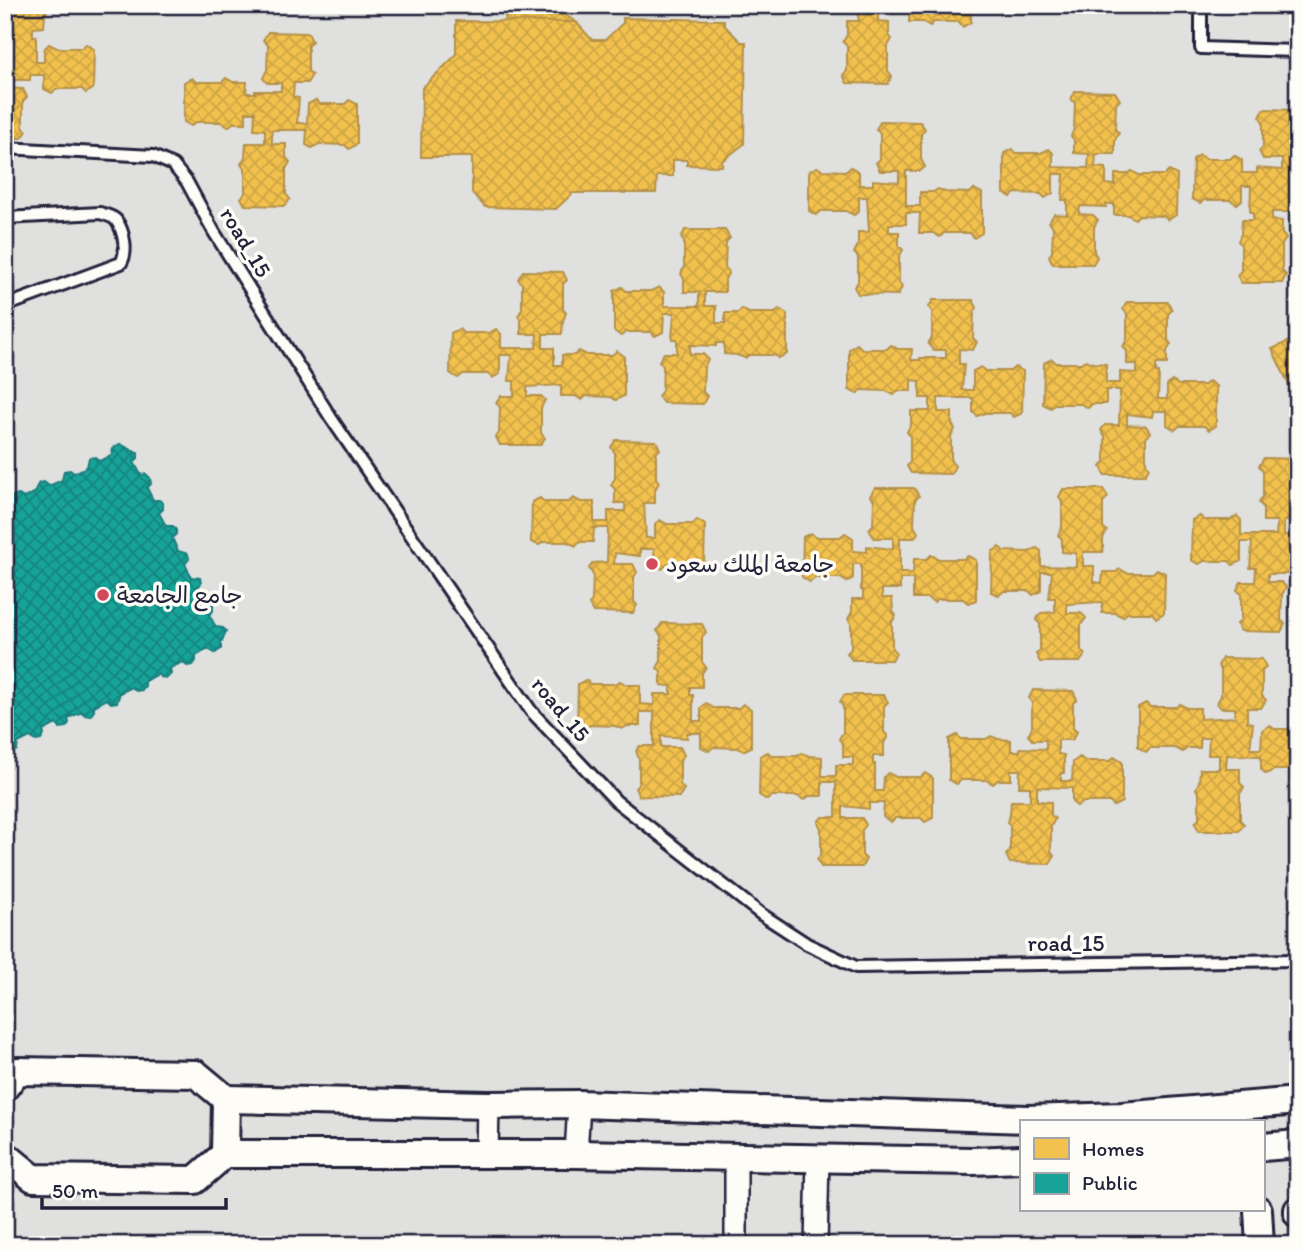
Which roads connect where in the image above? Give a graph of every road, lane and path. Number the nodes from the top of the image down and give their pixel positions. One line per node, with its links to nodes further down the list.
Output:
1 (1201, 5): 2 (lane)
2 (1298, 51)
3 (5, 148): 6 (lane, road_15)
4 (5, 218): 5 (lane)
5 (5, 306)
6 (1298, 960)
7 (5, 1087): 8 (street)
8 (226, 1099): 11 (street); 14 (street)
9 (1298, 1101): 10 (street)
10 (579, 1104): 11 (street); 16 (street)
11 (488, 1105): 15 (street)
12 (1298, 1144): 13 (street)
13 (1264, 1147)
14 (225, 1154): 15 (street); 17 (street)
15 (487, 1154): 16 (street)
16 (576, 1154): 18 (street)
17 (5, 1155)
18 (736, 1157): 19 (street); 22 (street)
19 (818, 1158): 20 (street); 23 (street)
20 (1020, 1160)
21 (1258, 1212): 24 (street)
22 (736, 1245)
23 (816, 1245)
24 (1259, 1245)

